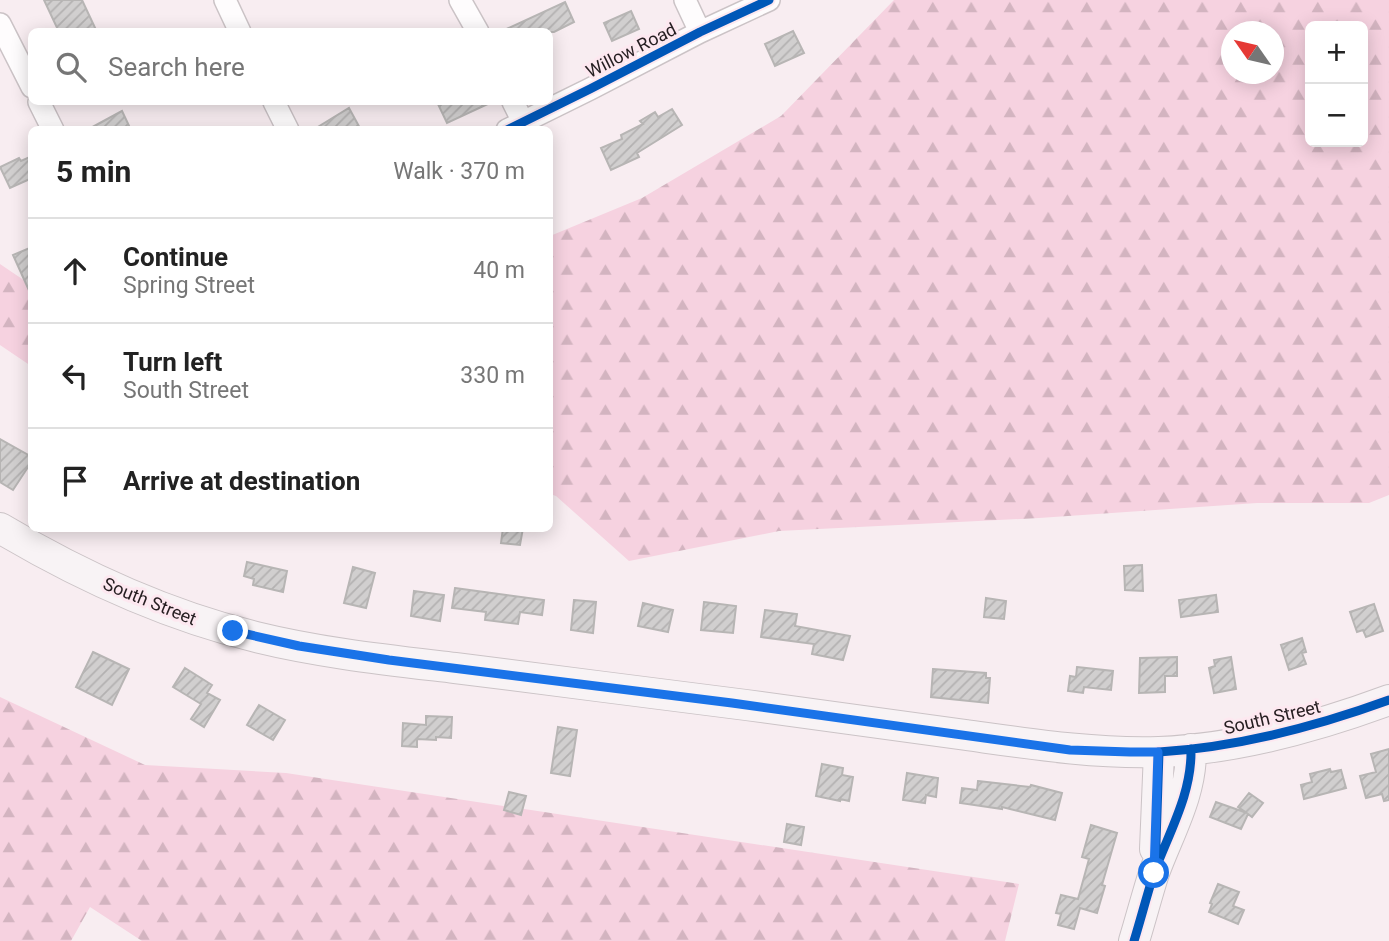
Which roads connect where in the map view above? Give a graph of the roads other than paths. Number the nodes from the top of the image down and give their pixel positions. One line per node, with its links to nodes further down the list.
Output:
1 (225, 0): 6 (street)
2 (460, 0): 7 (street)
3 (685, 0): 8 (street)
4 (769, 0): 8 (street, Willow Road)
5 (0, 24): 9 (street)
6 (238, 28)
7 (476, 28)
8 (700, 32): 15 (street, Willow Road)
9 (28, 79)
10 (40, 105): 13 (street)
11 (276, 105): 14 (street)
12 (513, 105): 15 (street)
13 (51, 126)
14 (286, 126)
15 (515, 126)
16 (0, 528): 19 (main road, South Street)
17 (1389, 700): 18 (main road, South Street)
18 (1191, 749): 19 (main road, South Street); 20 (main road)
19 (1158, 752): 20 (main road)
20 (1154, 873): 21 (main road)
21 (1134, 941)

